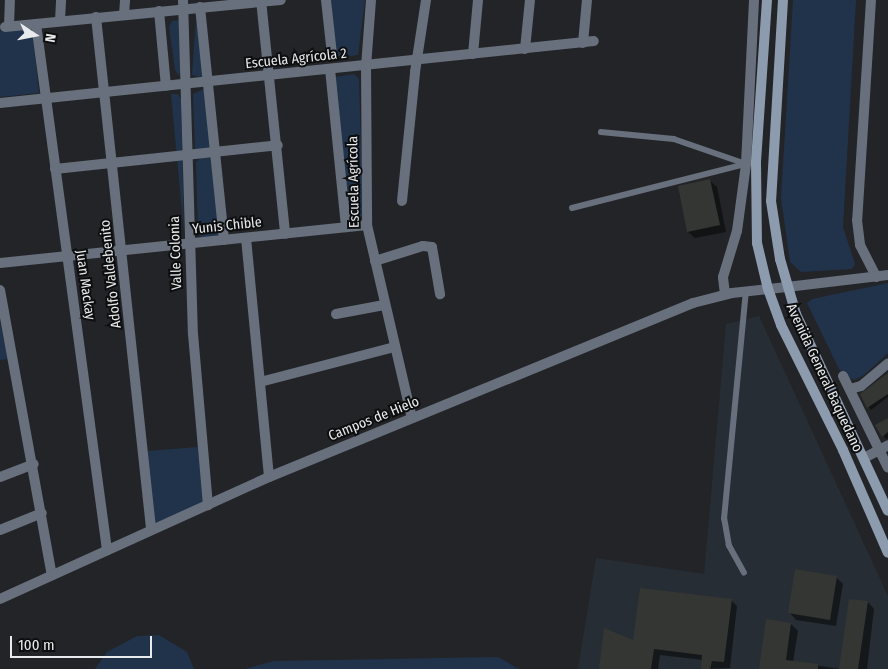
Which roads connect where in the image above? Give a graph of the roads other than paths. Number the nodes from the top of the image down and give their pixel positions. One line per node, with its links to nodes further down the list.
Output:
1 (10, 0): 22 (street)
2 (61, 0): 21 (street)
3 (125, 0): 19 (street)
4 (281, 0): 15 (street)
5 (326, 0): 26 (street)
6 (371, 0): 29 (street, Escuela Agrícola)
7 (426, 0): 28 (street)
8 (478, 0): 27 (street)
9 (530, 0): 25 (street)
10 (587, 0): 24 (street)
11 (754, 0): 43 (street)
12 (767, 0): 60 (main road, Avenida General Baquedano)
13 (783, 0): 59 (main road, Avenida General Baquedano)
14 (871, 0): 58 (street)
15 (261, 1): 17 (street); 31 (street)
16 (182, 4): 17 (street); 18 (street); 33 (street, Valle Colonia)
17 (200, 7): 32 (street)
18 (159, 11): 19 (street); 34 (street)
19 (124, 15): 20 (street)
20 (96, 18): 21 (street); 35 (street, Adolfo Valdebenito)
21 (60, 21): 22 (street)
22 (36, 24): 36 (street, Juan Mackay)
23 (594, 42): 24 (street, Escuela Agrícola 2)
24 (583, 43): 25 (street, Escuela Agrícola 2)
25 (525, 49): 27 (street, Escuela Agrícola 2)
26 (332, 54)
27 (473, 54): 28 (street, Escuela Agrícola 2)
28 (417, 60): 29 (street, Escuela Agrícola 2); 45 (street)
29 (366, 66): 30 (street, Escuela Agrícola 2); 47 (street, Escuela Agrícola)
30 (330, 69): 31 (street, Escuela Agrícola 2); 48 (street)
31 (268, 76): 32 (street, Escuela Agrícola 2); 39 (street)
32 (208, 81): 33 (street, Escuela Agrícola 2); 40 (street)
33 (184, 84): 34 (street, Escuela Agrícola 2); 41 (street, Valle Colonia)
34 (166, 86): 35 (street, Escuela Agrícola 2)
35 (106, 92): 36 (street, Escuela Agrícola 2); 42 (street, Adolfo Valdebenito)
36 (46, 98): 37 (street, Escuela Agrícola 2); 44 (street, Juan Mackay)
37 (0, 103)
38 (601, 132): 43 (lane)
39 (278, 145): 40 (street); 49 (street)
40 (215, 150): 41 (street); 51 (street)
41 (187, 154): 42 (street); 52 (street, Valle Colonia)
42 (113, 162): 44 (street); 53 (street, Adolfo Valdebenito)
43 (746, 164): 46 (lane); 64 (street)
44 (55, 169): 54 (street, Juan Mackay)
45 (402, 201)
46 (572, 208)
47 (367, 225): 48 (street, Yunis Chible); 55 (street, Escuela Agrícola)
48 (346, 227): 49 (street, Yunis Chible)
49 (285, 234): 50 (street, Yunis Chible)
50 (246, 238): 51 (street, Yunis Chible); 70 (street)
51 (224, 240): 52 (street, Yunis Chible)
52 (190, 244): 53 (street, Yunis Chible); 79 (street, Valle Colonia)
53 (122, 250): 54 (street, Yunis Chible); 82 (street, Adolfo Valdebenito)
54 (67, 256): 56 (street, Yunis Chible); 84 (street, Juan Mackay)
55 (375, 261): 63 (street); 65 (street, Escuela Agrícola)
56 (0, 262)
57 (888, 275): 58 (street)
58 (876, 277): 59 (street)
59 (787, 287): 60 (street, Campos de Hielo); 74 (main road, Avenida General Baquedano)
60 (768, 289): 62 (street, Campos de Hielo); 85 (main road, Avenida General Baquedano)
61 (0, 290): 75 (street)
62 (746, 291): 64 (street, Campos de Hielo); 86 (lane)
63 (440, 294)
64 (725, 294): 72 (street, Campos de Hielo)
65 (384, 305): 66 (street); 67 (street, Escuela Agrícola)
66 (336, 314)
67 (394, 347): 70 (street); 72 (street, Escuela Agrícola)
68 (888, 362): 71 (street)
69 (843, 376): 71 (street)
70 (260, 382): 78 (street)
71 (850, 389): 73 (street)
72 (412, 418): 78 (street, Campos de Hielo)
73 (884, 448): 74 (street); 76 (street)
74 (864, 458): 80 (main road, Avenida General Baquedano)
75 (34, 464): 77 (street); 81 (street)
76 (888, 468)
77 (0, 477)
78 (269, 477): 79 (street, Campos de Hielo)
79 (208, 505): 82 (street, Campos de Hielo)
80 (888, 511)
81 (42, 513): 83 (street); 87 (street)
82 (151, 528): 84 (street, Campos de Hielo)
83 (0, 530)
84 (108, 550): 87 (street, Campos de Hielo)
85 (888, 553)
86 (744, 573)
87 (52, 575): 88 (street, Campos de Hielo)
88 (0, 599)

